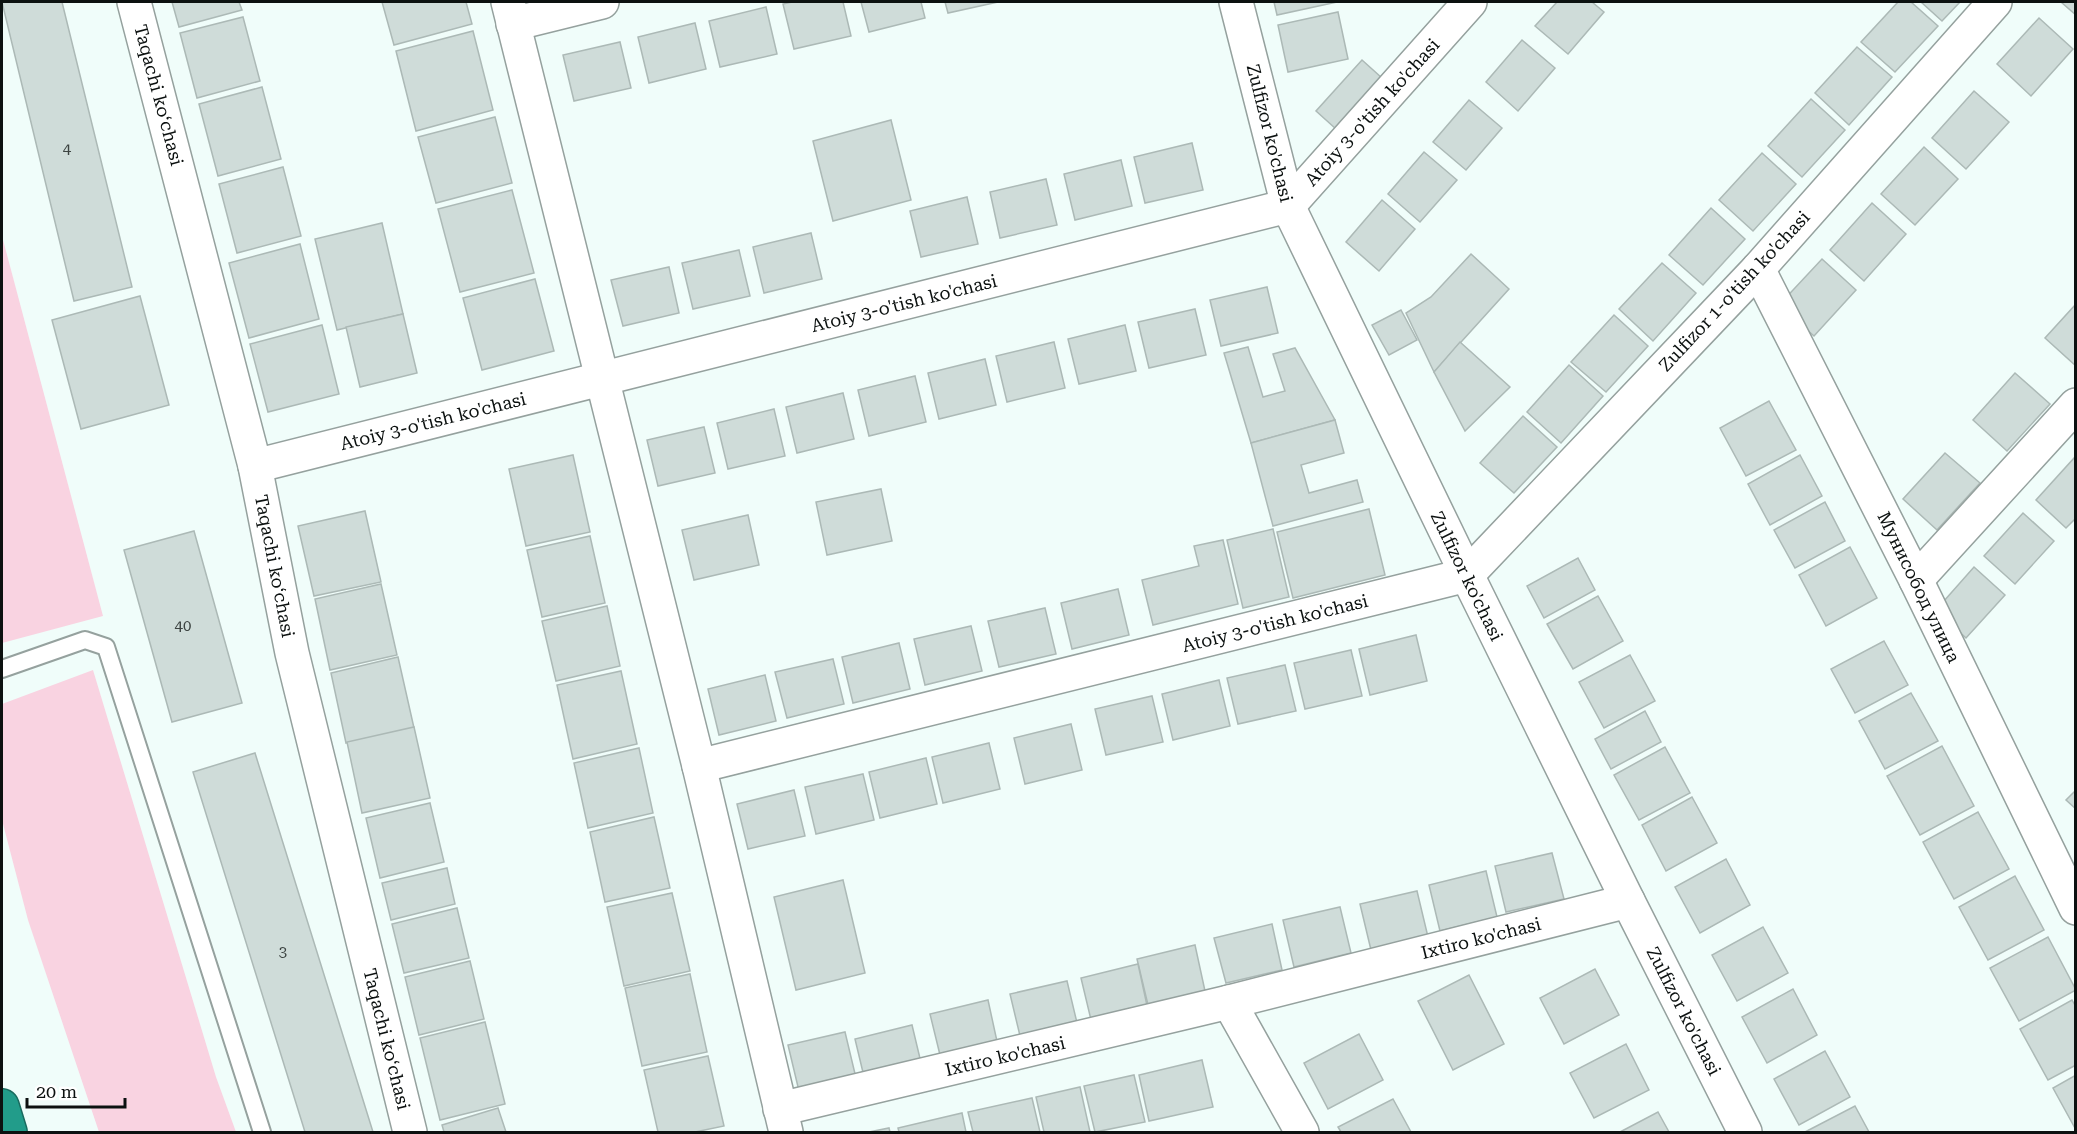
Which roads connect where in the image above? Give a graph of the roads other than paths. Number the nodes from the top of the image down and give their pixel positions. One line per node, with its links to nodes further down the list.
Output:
1 (134, 2): 11 (street, Taqachi koʻchasi)
2 (602, 2): 6 (street)
3 (1236, 2): 7 (street, Zulfizor ko'chasi)
4 (1470, 2): 7 (street, Atoiy 3-o'tish ko'chasi)
5 (1995, 2): 8 (street, Zulfizor 1-o'tish ko'chasi)
6 (511, 13): 9 (street)
7 (1288, 206): 9 (street, Atoiy 3-o'tish ko'chasi); 12 (street, Zulfizor ko'chasi)
8 (1758, 269): 12 (street, Zulfizor 1-o'tish ko'chasi); 13 (street, Мунисобод улица)
9 (602, 378): 11 (street, Atoiy 3-o'tish ko'chasi); 15 (street)
10 (2076, 405): 13 (street)
11 (255, 466): 23 (street, Taqachi koʻchasi)
12 (1467, 575): 15 (street, Atoiy 3-o'tish ko'chasi); 17 (street, Zulfizor ko'chasi)
13 (1916, 580): 16 (street, Мунисобод улица)
14 (2, 669): 22 (lane)
15 (699, 766): 20 (street)
16 (2074, 900)
17 (1628, 901): 18 (street, Ixtiro ko'chasi); 25 (street, Zulfizor ko'chasi)
18 (1229, 1002): 20 (street, Ixtiro ko'chasi); 24 (street)
19 (2, 1106): 21 (highway)
20 (783, 1121)
21 (10, 1132)
22 (262, 1132)
23 (410, 1132)
24 (1302, 1132)
25 (1745, 1132)

